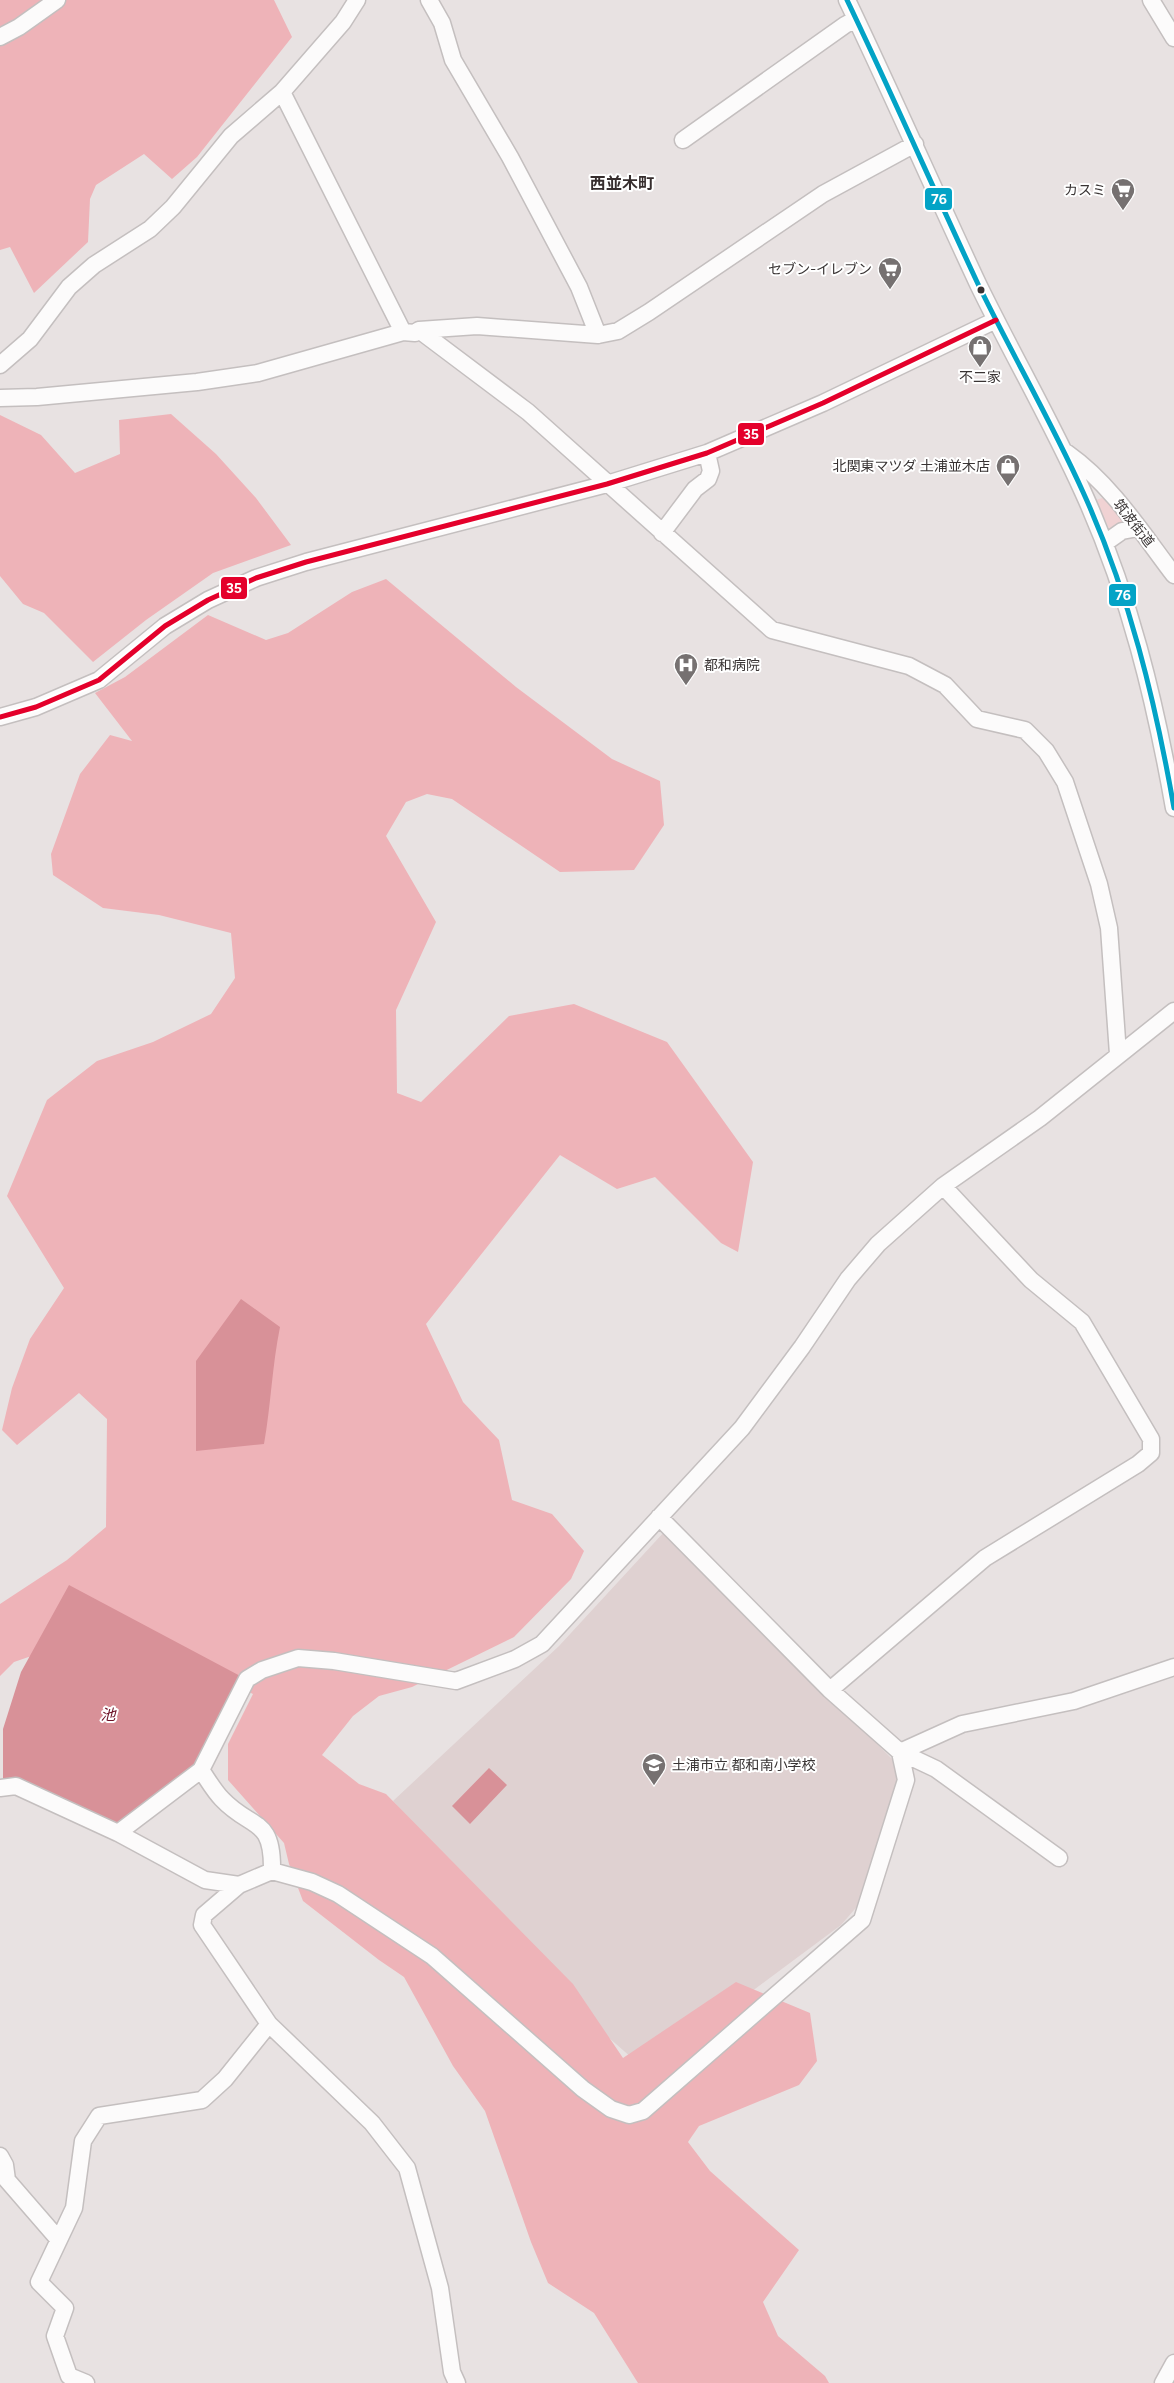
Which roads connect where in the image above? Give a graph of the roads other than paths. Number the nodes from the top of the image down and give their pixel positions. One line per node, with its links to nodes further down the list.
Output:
1 (58, 0): 7 (street)
2 (357, 0): 9 (street)
3 (430, 0): 14 (street)
4 (847, 0): 6 (street, 筑波街道)
5 (1151, 0): 8 (street)
6 (856, 19): 10 (street); 11 (street, 筑波街道)
7 (0, 37)
8 (1174, 38)
9 (282, 92): 13 (street); 15 (street)
10 (683, 140)
11 (915, 144): 12 (street, 筑波街道); 14 (street)
12 (996, 320): 17 (street, 筑波街道); 18 (street)
13 (411, 331): 14 (street); 16 (street); 19 (street)
14 (598, 335)
15 (0, 365)
16 (0, 398)
17 (1064, 451): 20 (street, 筑波街道); 21 (street)
18 (707, 453): 19 (street); 23 (street)
19 (607, 484): 23 (street); 26 (street)
20 (1084, 492): 21 (street, 筑波街道); 24 (street, 筑波街道)
21 (1108, 492): 22 (street, 筑波街道)
22 (1138, 528): 24 (street); 25 (street, 筑波街道)
23 (662, 533): 29 (street)
24 (1105, 543): 27 (street, 筑波街道)
25 (1174, 575)
26 (0, 717)
27 (1174, 808)
28 (1174, 1011): 29 (street)
29 (1118, 1054): 30 (street)
30 (944, 1186): 31 (street); 33 (street)
31 (660, 1517): 33 (street); 35 (street)
32 (1174, 1666): 34 (street)
33 (830, 1690): 34 (street)
34 (900, 1752): 38 (street); 39 (street)
35 (201, 1770): 37 (street); 39 (street)
36 (0, 1788): 37 (street)
37 (118, 1833): 40 (street)
38 (1059, 1858)
39 (272, 1871): 40 (street)
40 (239, 1885): 41 (street)
41 (269, 2024): 43 (street); 46 (street)
42 (0, 2156): 43 (street)
43 (58, 2240): 44 (street)
44 (65, 2380): 45 (street)
45 (86, 2383)
46 (457, 2383)

